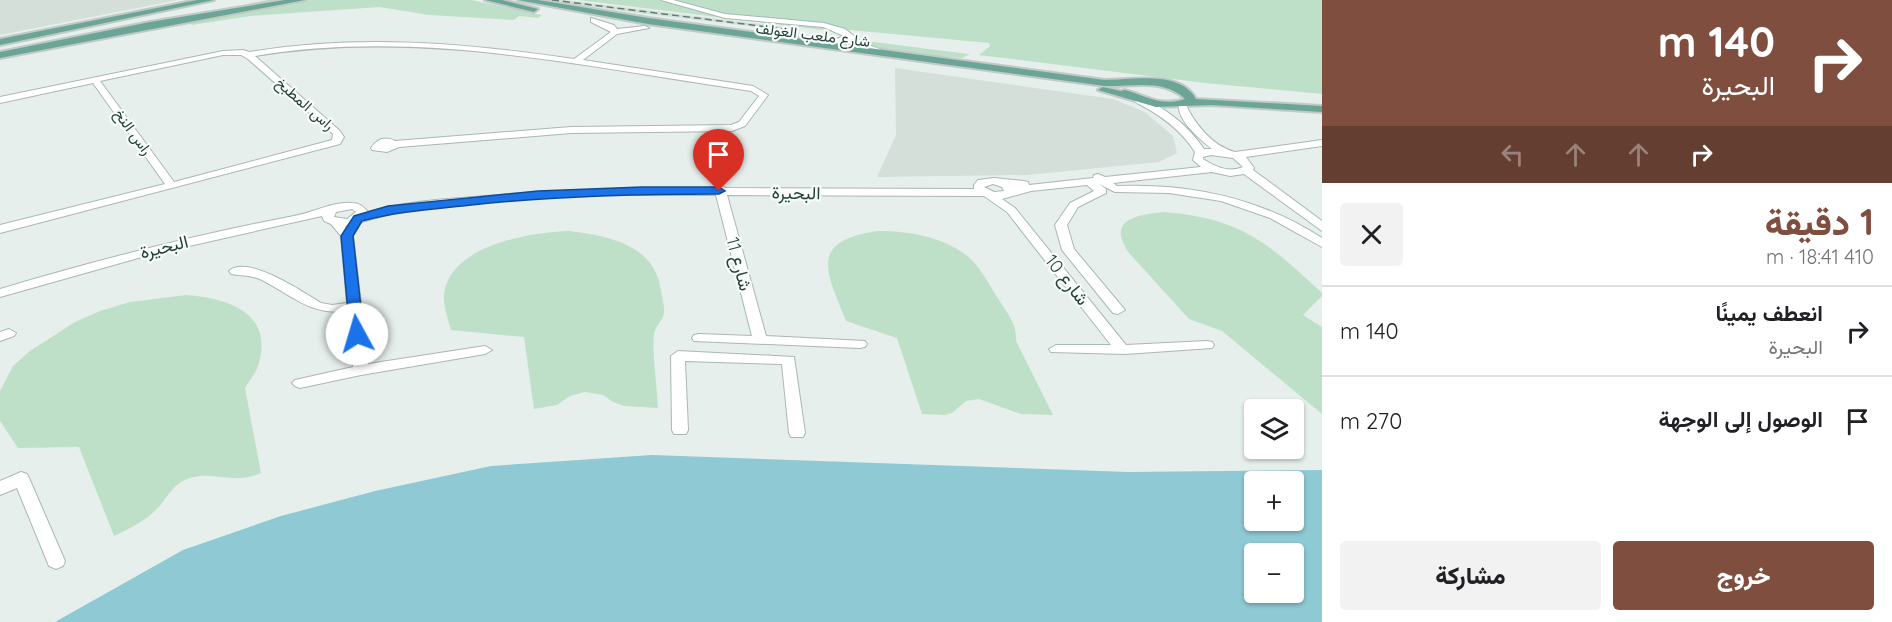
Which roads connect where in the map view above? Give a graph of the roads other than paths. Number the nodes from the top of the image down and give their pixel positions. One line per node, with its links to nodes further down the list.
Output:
1 (210, 0): 15 (main road)
2 (249, 0): 11 (main road)
3 (301, 0): 17 (main road)
4 (489, 0): 10 (main road, شارع ملعب الغولف)
5 (506, 0): 9 (main road)
6 (522, 0): 9 (main road, شارع ملعب الغولف)
7 (670, 1): 14 (street)
8 (223, 2): 11 (main road)
9 (613, 16): 16 (main road, شارع ملعب الغولف)
10 (594, 20): 12 (main road, شارع ملعب الغولف); 13 (street)
11 (121, 26): 17 (main road)
12 (645, 28): 13 (street); 25 (main road, شارع ملعب الغولف)
13 (615, 32): 20 (street)
14 (848, 37): 16 (street); 18 (street)
15 (0, 42)
16 (814, 43): 18 (main road, شارع ملعب الغولف)
17 (0, 53)
18 (888, 53): 22 (main road, شارع ملعب الغولف)
19 (249, 55): 20 (street); 21 (street); 41 (street, راس المطبخ)
20 (576, 62): 31 (street)
21 (95, 80): 24 (street); 41 (street, راس النخ)
22 (1128, 83): 23 (main road, شارع ملعب الغولف); 25 (main road)
23 (1178, 88): 26 (main road); 27 (main road)
24 (0, 100)
25 (1137, 100): 27 (main road, شارع ملعب الغولف); 29 (street)
26 (1322, 100)
27 (1186, 103): 28 (main road); 30 (street)
28 (1322, 109)
29 (1195, 143): 30 (street); 35 (street)
30 (1211, 143): 34 (street)
31 (394, 144)
32 (1322, 145): 33 (street)
33 (1277, 152): 34 (street); 36 (street)
34 (1227, 153): 35 (street); 36 (street)
35 (1199, 156): 37 (street); 40 (street)
36 (1248, 168): 38 (street); 44 (street)
37 (1213, 169): 38 (street); 40 (street)
38 (1227, 172): 44 (street)
39 (1002, 183): 40 (street); 43 (street); 45 (street)
40 (1098, 183): 45 (street); 52 (street); 56 (street)
41 (171, 185): 50 (street, راس المطبخ)
42 (719, 189): 43 (street, البحيرة); 47 (street, البحيرة); 59 (street, شارع 11)
43 (984, 191): 45 (street); 46 (street, شارع 10)
44 (1276, 192): 49 (street)
45 (1010, 193): 46 (street)
46 (1011, 210): 64 (street, شارع 10)
47 (357, 215): 48 (street, البحيرة); 51 (street)
48 (332, 218): 51 (street); 54 (street, البحيرة)
49 (1322, 227)
50 (0, 229)
51 (347, 236): 55 (street)
52 (1322, 243)
53 (235, 271): 55 (street)
54 (0, 295)
55 (354, 306): 66 (street)
56 (1118, 310)
57 (699, 338): 58 (street)
58 (738, 339): 59 (street); 65 (street)
59 (760, 340): 60 (street)
60 (861, 344)
61 (1207, 345): 64 (street)
62 (1056, 349): 64 (street)
63 (485, 350): 66 (street)
64 (1122, 350)
65 (740, 358): 68 (street); 69 (street)
66 (361, 370): 67 (street)
67 (300, 383)
68 (680, 430)
69 (797, 433)
70 (0, 489): 71 (street)
71 (56, 561)

